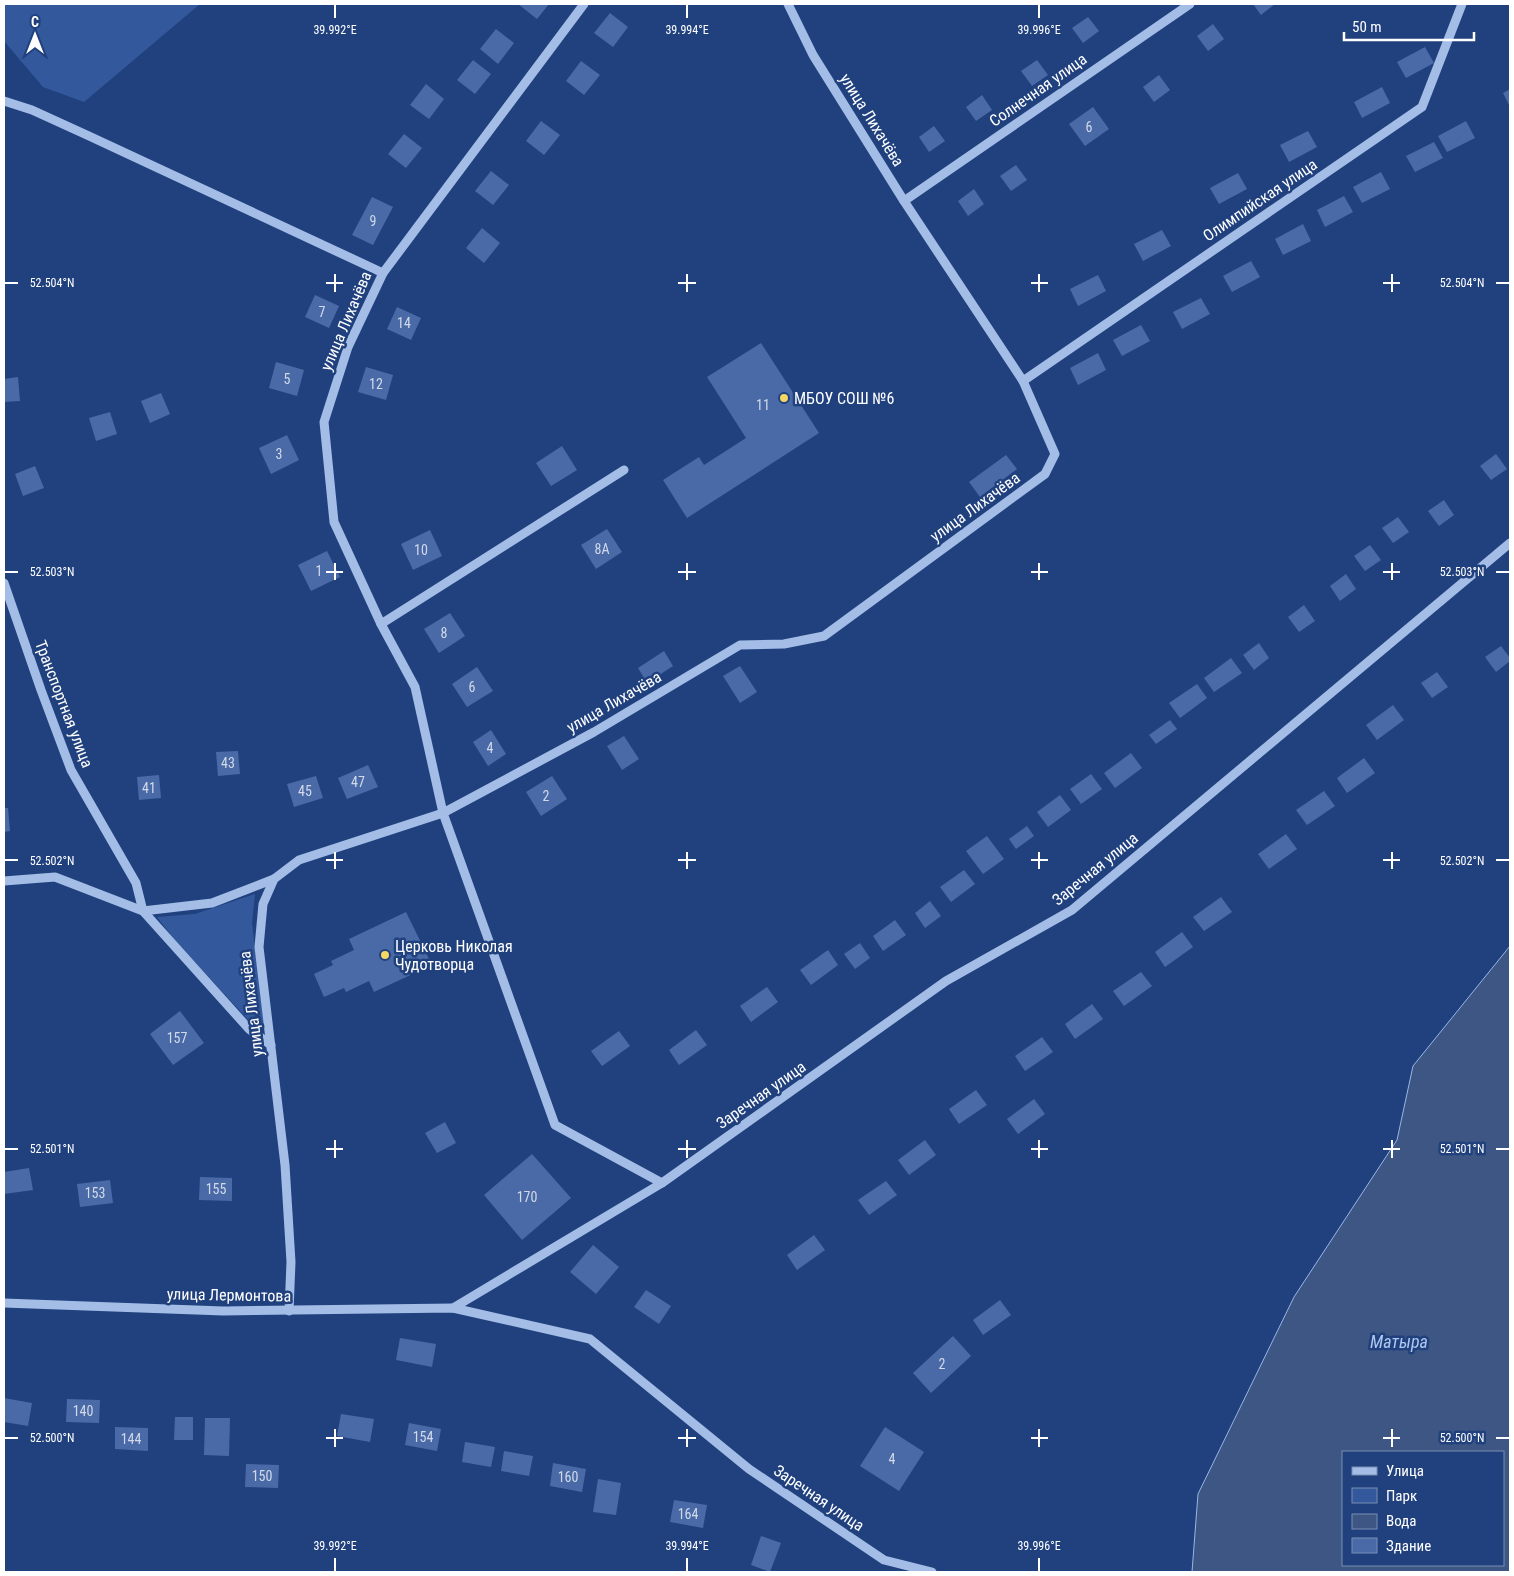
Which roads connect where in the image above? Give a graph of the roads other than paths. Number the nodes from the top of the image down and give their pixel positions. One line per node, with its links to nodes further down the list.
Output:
1 (584, 4): 7 (street, улица Лихачёва)
2 (788, 4): 6 (street, улица Лихачёва)
3 (1190, 4): 6 (street, Солнечная улица)
4 (1462, 4): 8 (street, Олимпийская улица)
5 (4, 101): 7 (street)
6 (904, 201): 8 (street, улица Лихачёва)
7 (383, 273): 12 (street, улица Лихачёва)
8 (1023, 381): 13 (street, улица Лихачёва)
9 (624, 470): 12 (street)
10 (1510, 543): 18 (street, Заречная улица)
11 (4, 583): 16 (street, Транспортная улица)
12 (381, 624): 13 (street, улица Лихачёва)
13 (443, 813): 14 (street, улица Лихачёва); 18 (street, улица Лихачёва)
14 (274, 879): 16 (street, Транспортная улица); 17 (street, улица Лихачёва)
15 (4, 881): 16 (street, Транспортная улица)
16 (143, 911): 17 (street, Транспортная улица)
17 (271, 1045): 21 (street, улица Лихачёва)
18 (662, 1184): 20 (street, Заречная улица)
19 (4, 1303): 21 (street, улица Лермонтова)
20 (453, 1308): 21 (street, улица Лермонтова); 22 (street, Заречная улица)
21 (289, 1311)
22 (932, 1572)

